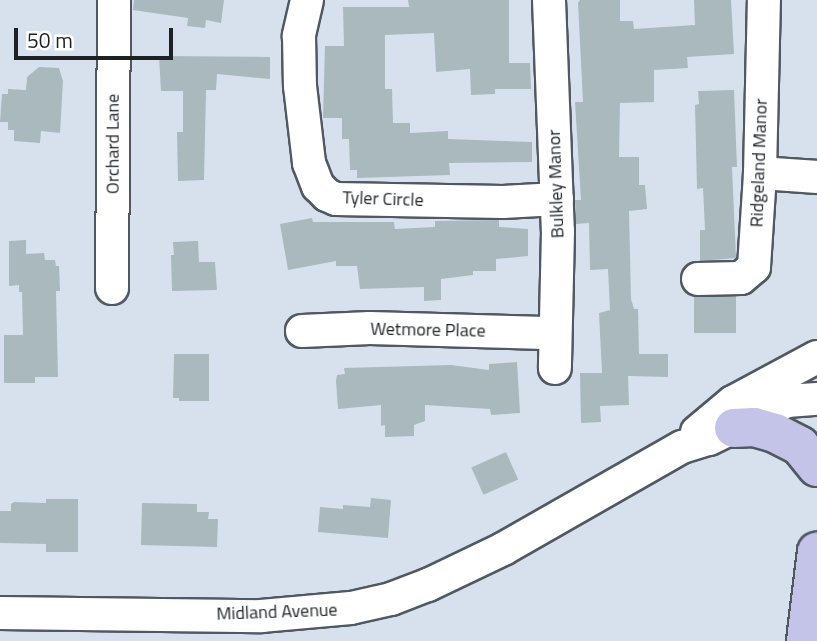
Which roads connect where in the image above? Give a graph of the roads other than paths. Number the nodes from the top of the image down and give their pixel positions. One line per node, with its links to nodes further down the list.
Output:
1 (114, 0): 9 (street, Orchard Lane)
2 (307, 0): 7 (street, Tyler Circle)
3 (549, 0): 7 (street, Bulkley Manor)
4 (764, 0): 5 (street, Ridgeland Manor)
5 (760, 173): 6 (street); 8 (street, Ridgeland Manor)
6 (817, 177)
7 (557, 200): 11 (street, Bulkley Manor)
8 (698, 279)
9 (112, 288)
10 (302, 331): 11 (street, Wetmore Place)
11 (554, 333): 13 (street, Bulkley Manor)
12 (817, 357): 16 (street, Midland Avenue)
13 (555, 368)
14 (817, 399): 15 (street, Midland Avenue)
15 (734, 428): 16 (street, Midland Avenue); 17 (main road)
16 (682, 446): 19 (street, Midland Avenue)
17 (817, 467)
18 (817, 552): 20 (main road)
19 (0, 613)
20 (806, 641)

